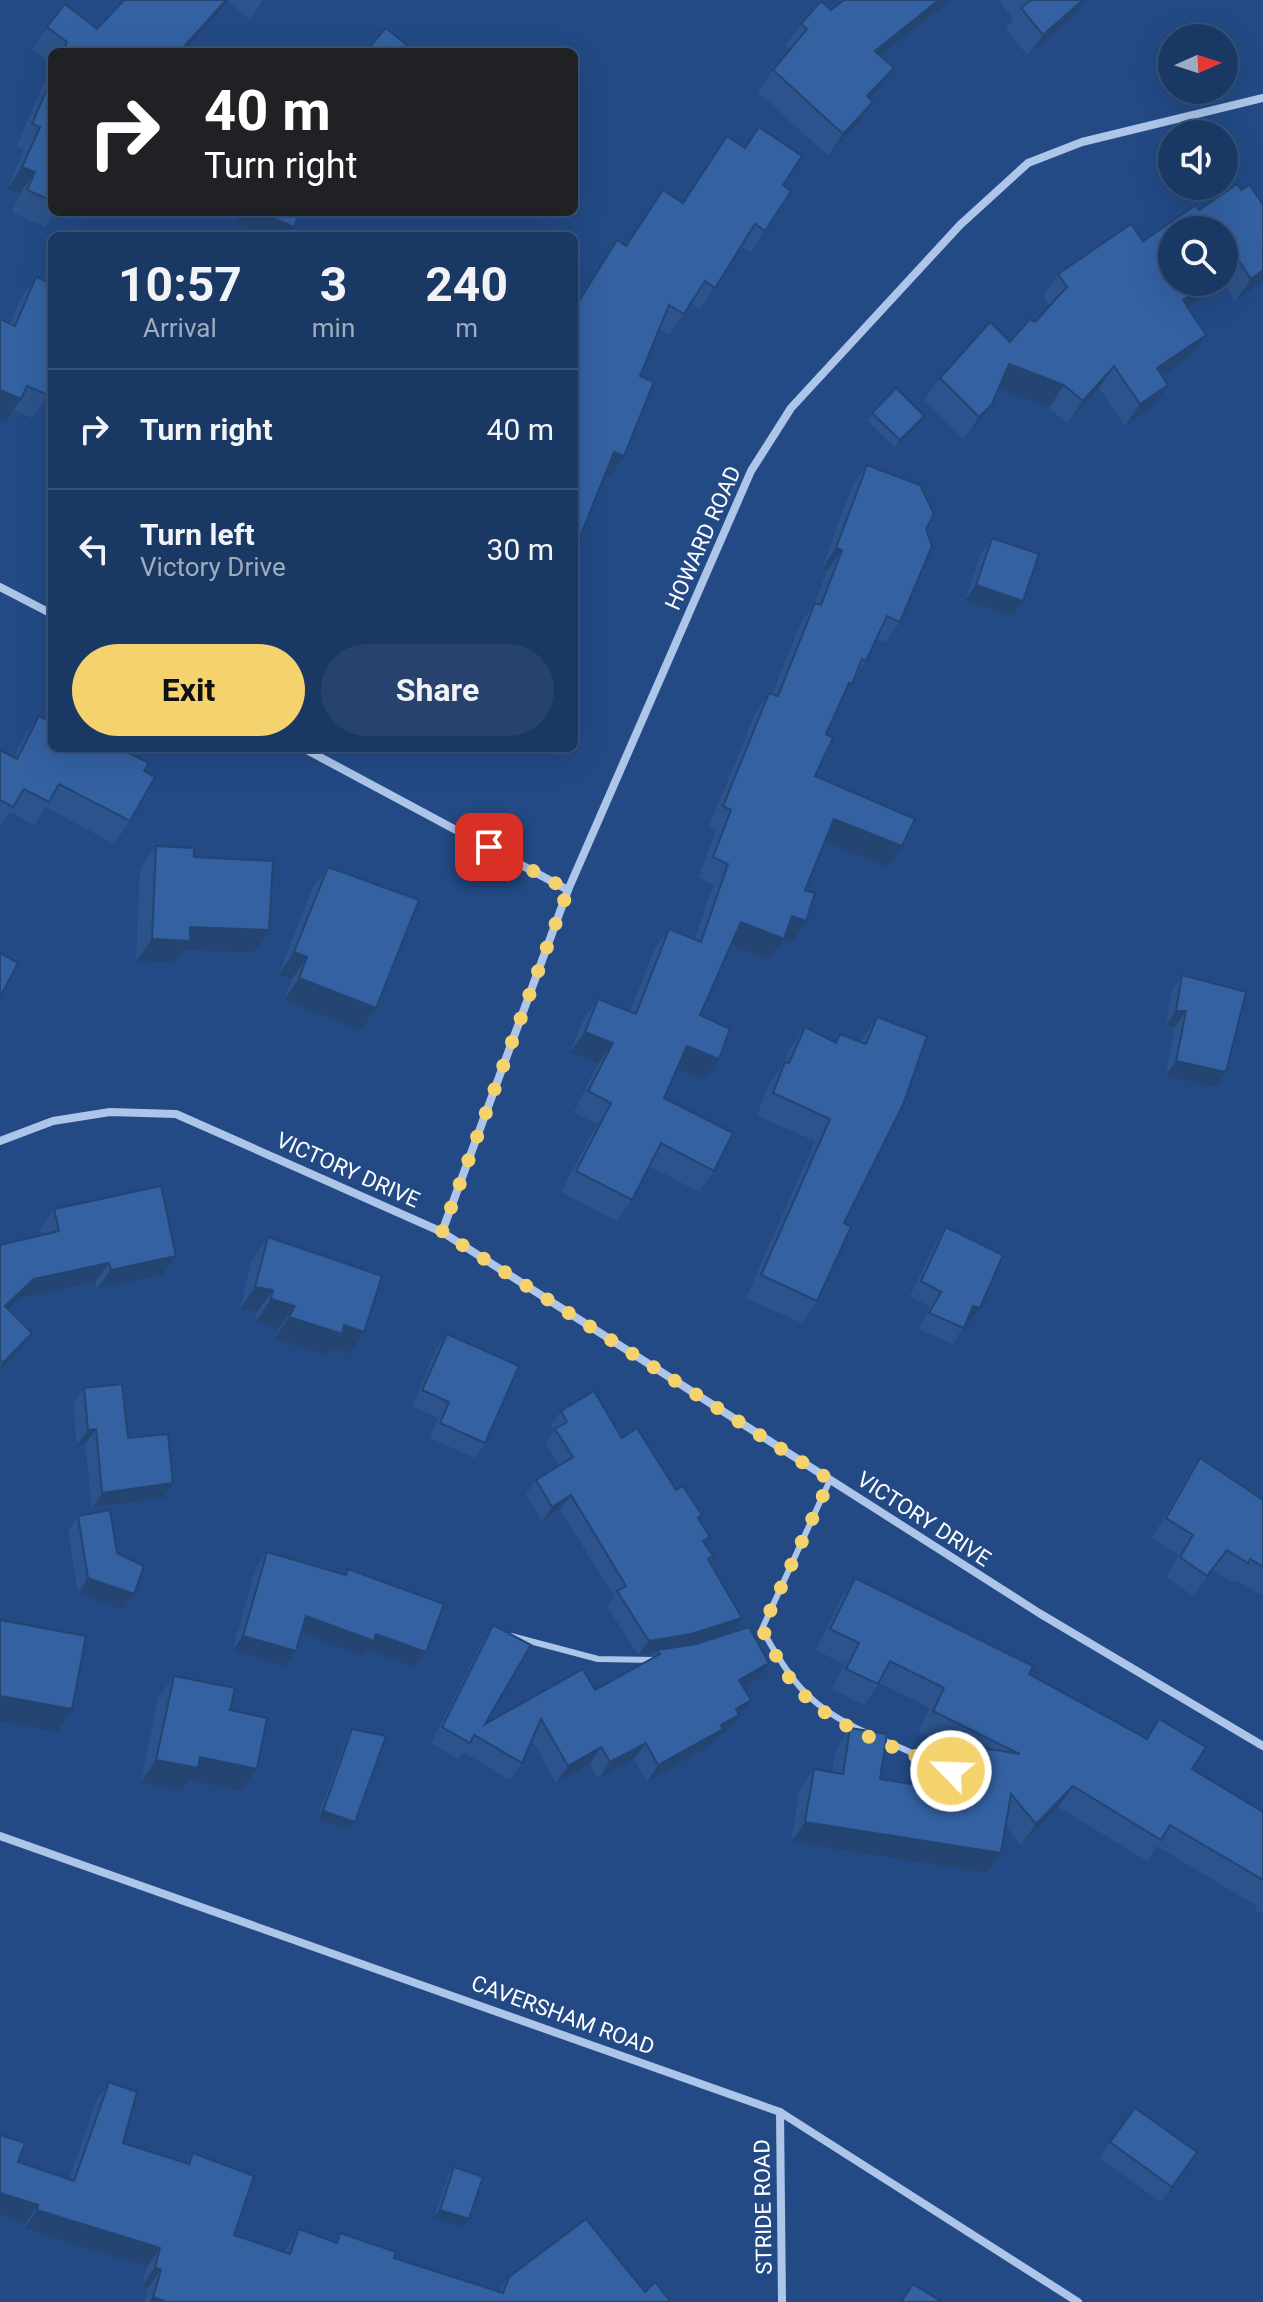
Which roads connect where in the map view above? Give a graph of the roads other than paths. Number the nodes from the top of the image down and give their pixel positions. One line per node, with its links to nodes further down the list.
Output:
1 (1263, 98): 5 (street, HOWARD ROAD)
2 (0, 587): 3 (street)
3 (48, 612)
4 (310, 752): 5 (street)
5 (568, 890): 7 (street, HOWARD ROAD)
6 (0, 1141): 7 (street, VICTORY DRIVE)
7 (442, 1232): 8 (street, VICTORY DRIVE)
8 (830, 1480): 9 (lane); 13 (street, VICTORY DRIVE)
9 (762, 1629): 10 (lane); 14 (lane)
10 (747, 1633)
11 (511, 1636): 12 (lane)
12 (658, 1660)
13 (1263, 1746)
14 (951, 1771)
15 (0, 1836): 16 (street, CAVERSHAM ROAD)
16 (780, 2112): 17 (street, STRIDE ROAD); 18 (street, CAVERSHAM ROAD)
17 (782, 2302)
18 (1078, 2302)

